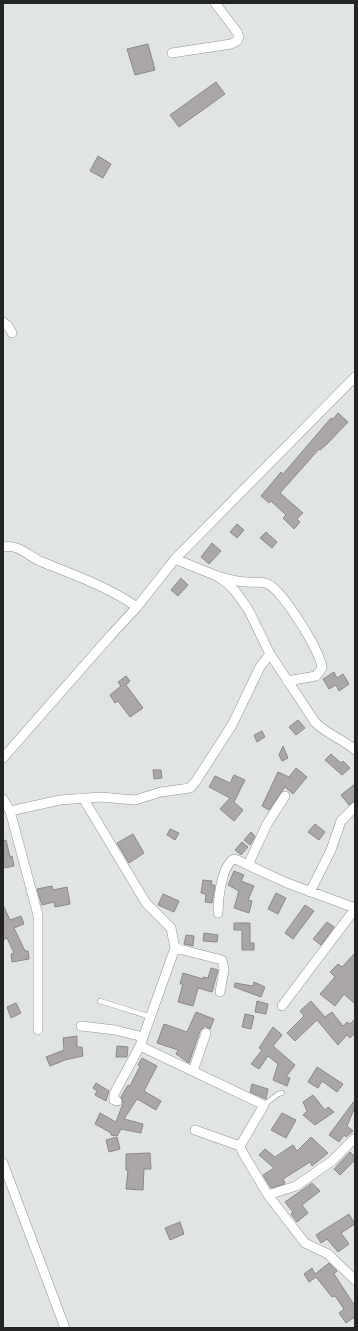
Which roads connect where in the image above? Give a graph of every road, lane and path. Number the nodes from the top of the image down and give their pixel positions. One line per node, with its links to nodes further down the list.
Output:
1 (215, 3): 2 (street)
2 (172, 53)
3 (3, 322): 4 (street)
4 (12, 333)
5 (355, 377): 7 (street)
6 (3, 546): 9 (street)
7 (175, 559): 8 (street); 9 (street)
8 (217, 576): 10 (street); 11 (street)
9 (137, 607): 13 (street)
10 (270, 654): 11 (street); 15 (street)
11 (288, 680): 12 (street)
12 (355, 750)
13 (3, 758)
14 (285, 796): 19 (street)
15 (83, 798): 18 (street); 23 (street)
16 (3, 799): 18 (street)
17 (355, 807): 20 (street)
18 (10, 811): 29 (street)
19 (248, 865): 20 (street); 22 (street)
20 (310, 892): 21 (street)
21 (355, 908): 26 (street)
22 (218, 913)
23 (175, 948): 24 (street); 27 (street)
24 (220, 992)
25 (100, 1001): 27 (lane)
26 (282, 1006)
27 (151, 1017): 31 (street)
28 (81, 1026): 31 (street)
29 (38, 1030)
30 (206, 1033): 32 (street)
31 (142, 1042): 32 (street); 34 (street)
32 (193, 1071): 35 (street)
33 (282, 1093): 35 (lane)
34 (117, 1101)
35 (264, 1105): 38 (street)
36 (195, 1130): 38 (street)
37 (355, 1138): 40 (street)
38 (240, 1146): 40 (street)
39 (3, 1163): 42 (street)
40 (268, 1195): 41 (street)
41 (355, 1280)
42 (65, 1328)

